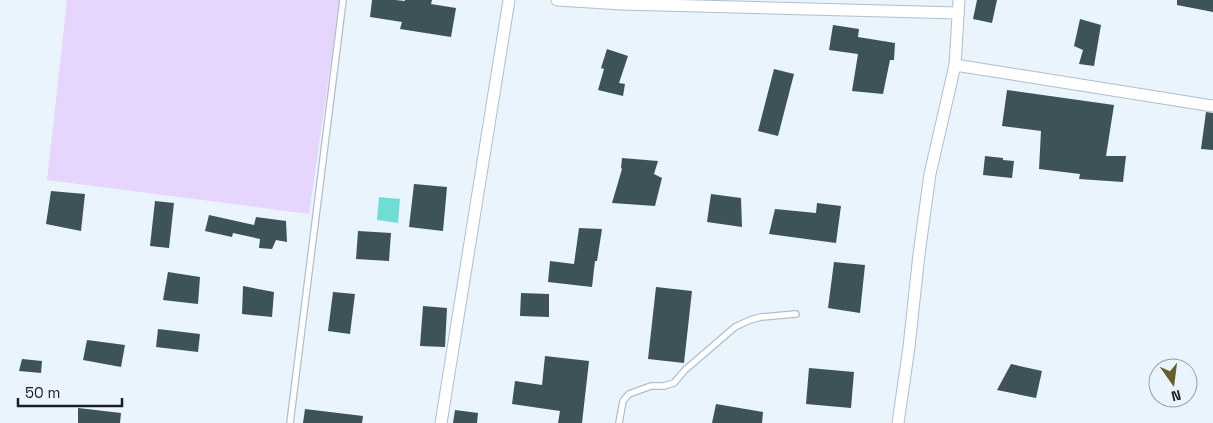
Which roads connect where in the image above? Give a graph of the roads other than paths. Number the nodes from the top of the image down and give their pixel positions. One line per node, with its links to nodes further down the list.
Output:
1 (343, 0): 9 (lane)
2 (509, 0): 10 (street)
3 (557, 0): 5 (street)
4 (959, 0): 5 (street)
5 (958, 13): 6 (street)
6 (955, 66): 7 (street); 12 (street)
7 (1213, 106)
8 (796, 314): 11 (lane)
9 (290, 423)
10 (441, 423)
11 (619, 423)
12 (898, 423)

